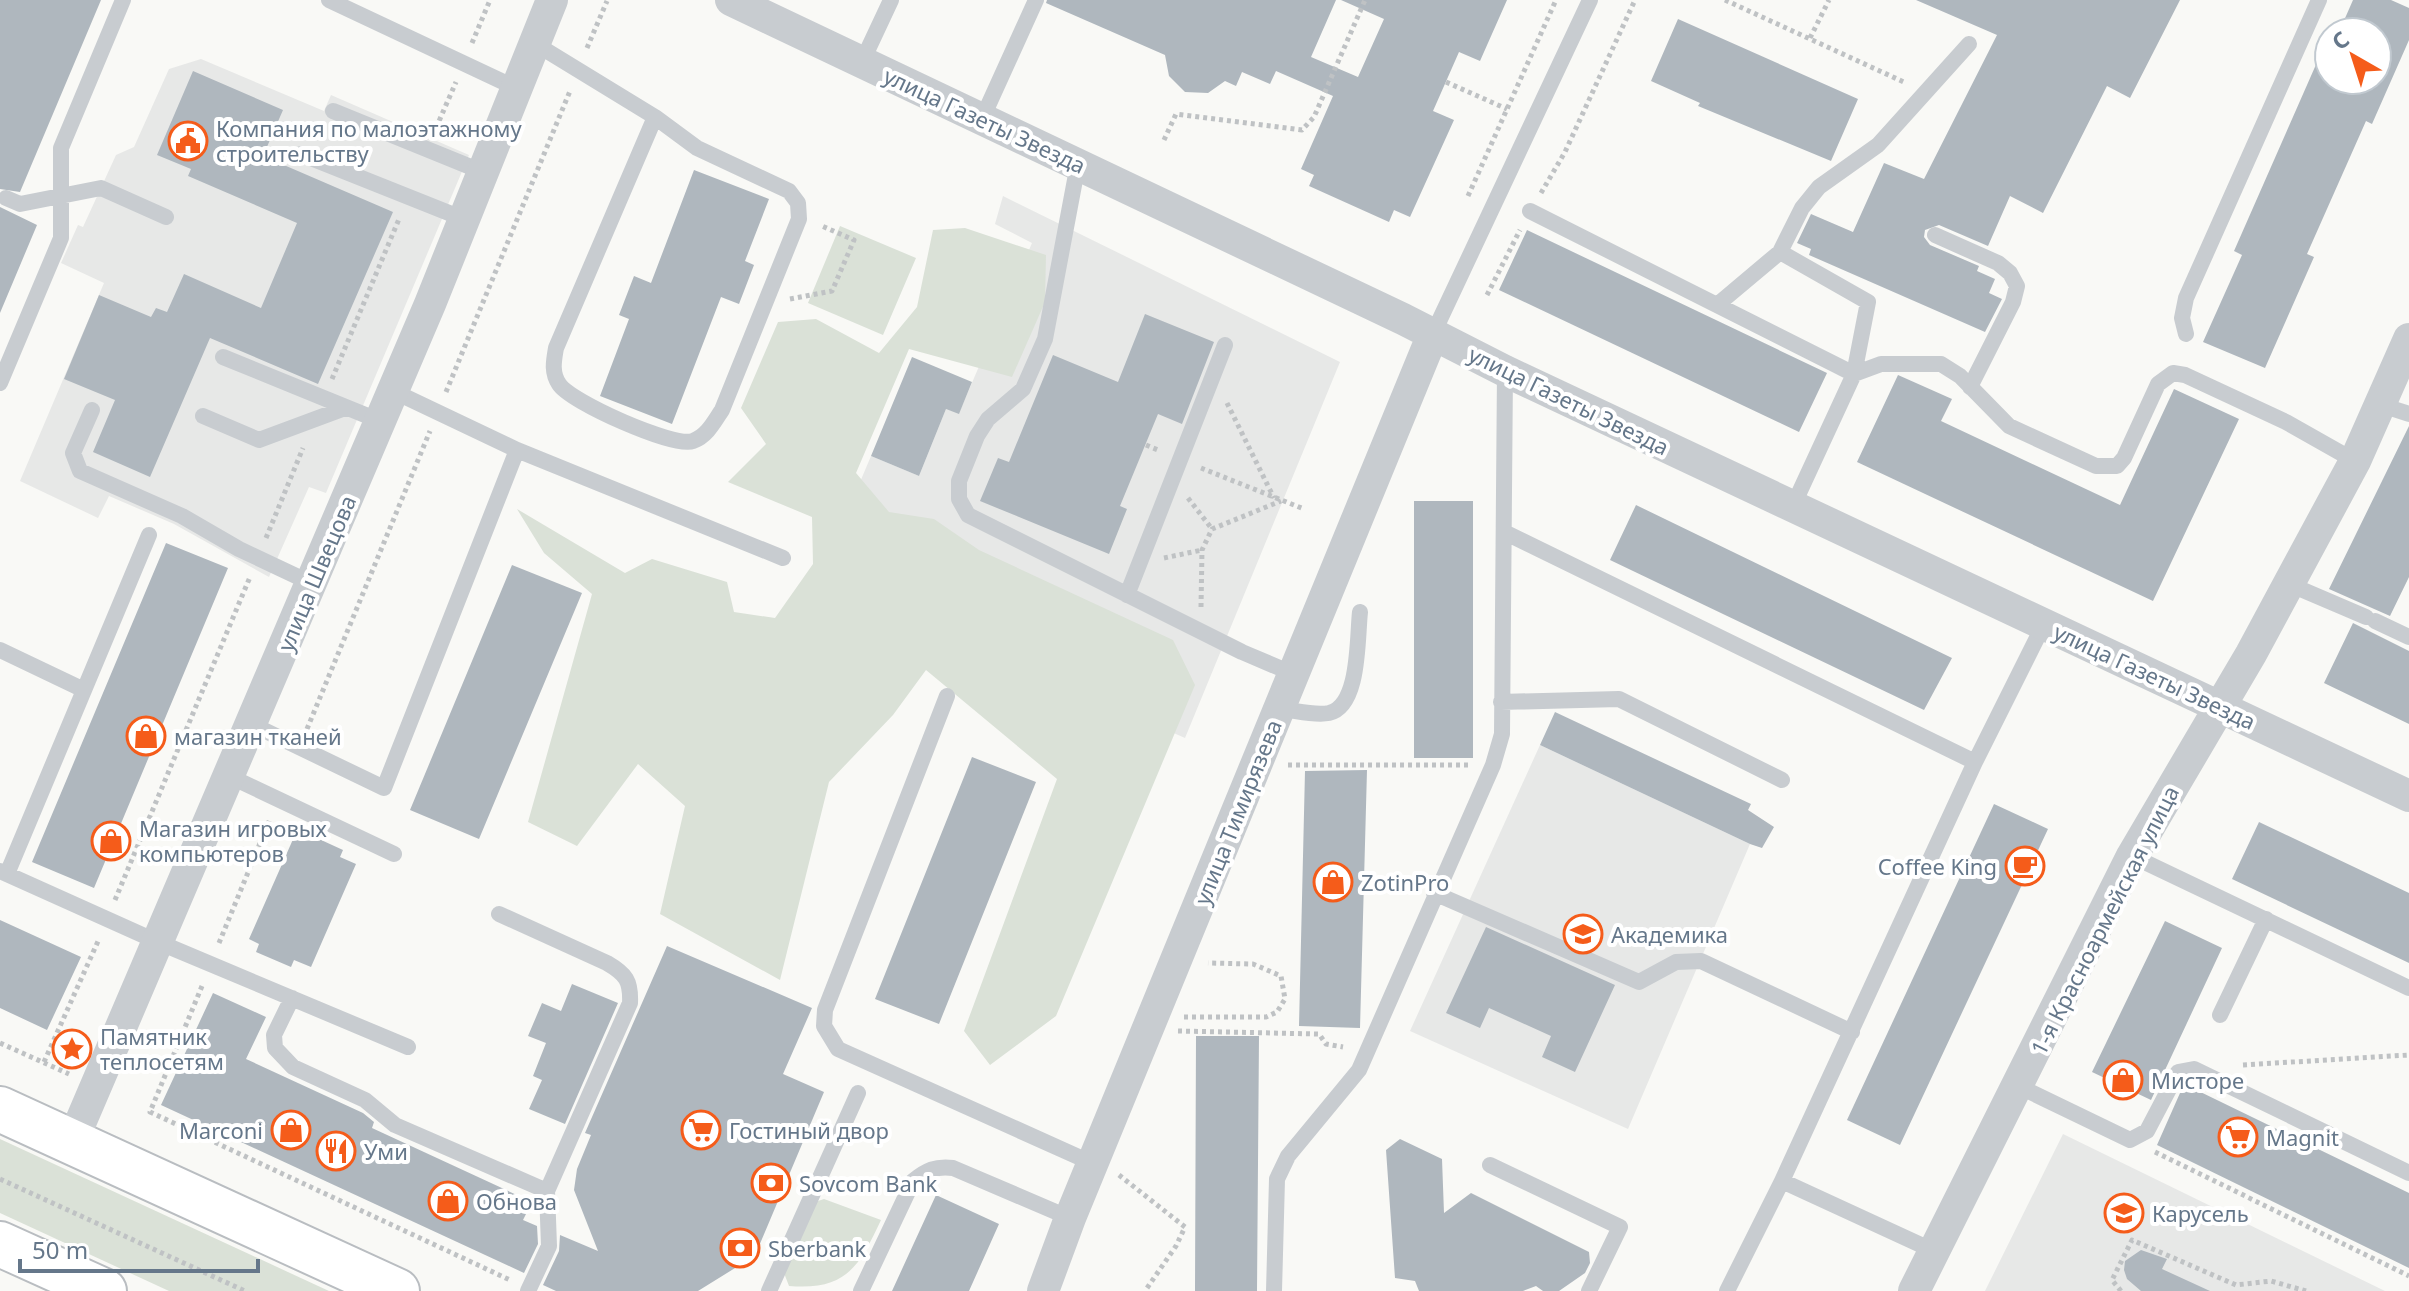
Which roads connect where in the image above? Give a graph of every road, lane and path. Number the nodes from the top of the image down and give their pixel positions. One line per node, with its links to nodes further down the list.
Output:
1 (123, 0): 34 (lane)
2 (329, 0): 20 (lane)
3 (490, 0): 20 (path)
4 (552, 0): 17 (street, улица Швецова)
5 (731, 0): 19 (street, улица Газеты Звезда)
6 (891, 0): 19 (lane)
7 (1036, 0): 28 (lane)
8 (1365, 0): 29 (path)
9 (1556, 0): 25 (path)
10 (1590, 0): 47 (lane)
11 (1635, 0): 38 (path)
12 (1725, 0): 16 (path)
13 (1829, 0): 16 (path)
14 (2319, 0): 48 (lane)
15 (607, 1): 21 (path)
16 (1810, 38): 24 (path)
17 (534, 43): 21 (lane); 23 (street, улица Швецова)
18 (1969, 44): 24 (lane)
19 (862, 62): 28 (street, улица Газеты Звезда)
20 (464, 64): 23 (lane); 30 (path)
21 (579, 69): 27 (lane); 62 (path)
22 (1446, 82): 25 (path)
23 (516, 88): 33 (street, улица Швецова)
24 (1926, 92): 43 (lane)
25 (1507, 109): 37 (path)
26 (333, 111): 30 (lane)
27 (655, 117): 40 (lane); 45 (lane)
28 (982, 119): 32 (street, улица Газеты Звезда)
29 (1164, 140)
30 (428, 149): 33 (lane)
31 (301, 154): 35 (lane)
32 (1078, 164): 47 (street, улица Газеты Звезда); 82 (lane)
33 (483, 172): 41 (street, улица Швецова)
34 (61, 196): 36 (lane); 39 (lane); 55 (lane)
35 (408, 197): 41 (lane); 58 (path)
36 (6, 198)
37 (1462, 209)
38 (1530, 211): 44 (path); 46 (lane)
39 (166, 217)
40 (798, 217): 45 (lane); 45 (path)
41 (464, 219): 57 (street, улица Швецова)
42 (1935, 235): 56 (lane)
43 (1780, 252): 46 (lane); 54 (lane)
44 (1487, 295)
45 (764, 304)
46 (1717, 305): 54 (lane)
47 (1433, 334): 52 (street, улица Газеты Звезда); 88 (street, улица Тимирязева)
48 (2186, 334)
49 (2409, 339): 59 (street, 1-я Красноармейская улица)
50 (1225, 345): 53 (lane)
51 (223, 357): 58 (lane)
52 (1505, 371): 73 (street, улица Газеты Звезда); 76 (lane)
53 (1213, 374): 69 (lane); 72 (path)
54 (1854, 374): 56 (lane); 73 (lane)
55 (0, 383)
56 (1970, 387): 70 (lane)
57 (393, 391): 62 (lane); 66 (street, улица Швецова)
58 (324, 399): 60 (lane)
59 (2378, 404): 63 (lane); 70 (street, 1-я Красноармейская улица)
60 (345, 408): 65 (lane); 66 (lane)
61 (92, 410): 78 (lane)
62 (438, 412): 68 (lane); 95 (path)
63 (2409, 414)
64 (203, 416): 65 (lane)
65 (315, 418): 78 (path)
66 (380, 421): 80 (street, улица Швецова)
67 (1146, 445): 69 (path)
68 (517, 450): 79 (lane); 95 (lane)
69 (1180, 459): 71 (lane); 72 (path)
70 (2355, 461): 81 (street, 1-я Красноармейская улица)
71 (1173, 478): 75 (path); 82 (lane)
72 (1278, 500): 74 (path); 75 (path)
73 (1793, 506): 84 (street, улица Газеты Звезда)
74 (1304, 509)
75 (1212, 529): 85 (path)
76 (1504, 532): 91 (lane); 96 (lane)
77 (149, 535): 89 (lane)
78 (258, 558): 80 (lane); 108 (path)
79 (783, 558)
80 (311, 583): 94 (street, улица Швецова)
81 (2289, 584): 86 (lane); 92 (street, 1-я Красноармейская улица)
82 (1127, 595): 85 (lane)
83 (1360, 612): 93 (lane)
84 (2044, 624): 92 (street, улица Газеты Звезда); 96 (lane)
85 (1200, 631): 88 (lane)
86 (2409, 637)
87 (0, 650): 89 (lane)
88 (1294, 674): 93 (street, улица Тимирязева)
89 (84, 690): 105 (lane)
90 (947, 696): 132 (lane)
91 (1501, 702): 97 (lane); 100 (lane)
92 (2221, 705): 101 (street, улица Газеты Звезда); 104 (street, 1-я Красноармейская улица)
93 (1279, 709): 132 (street, улица Тимирязева)
94 (251, 724): 95 (lane); 99 (street, улица Швецова)
95 (300, 747)
96 (1975, 762): 118 (lane)
97 (1493, 765): 98 (path); 106 (lane)
98 (1275, 766)
99 (229, 776): 102 (lane); 110 (street, улица Швецова)
100 (1782, 780)
101 (2409, 796)
102 (279, 799): 103 (lane); 111 (path)
103 (394, 854)
104 (2132, 856): 109 (lane); 126 (street, 1-я Красноармейская улица)
105 (4, 873): 108 (lane)
106 (1434, 893): 118 (lane); 119 (lane)
107 (499, 914): 136 (lane)
108 (107, 919): 110 (lane); 123 (path)
109 (2266, 919): 113 (lane); 115 (lane)
110 (158, 942): 111 (lane); 130 (street, улица Швецова)
111 (211, 963): 114 (lane); 141 (path)
112 (1193, 963): 116 (path)
113 (2409, 988)
114 (292, 998): 121 (lane); 136 (lane)
115 (2220, 1015)
116 (1171, 1017)
117 (1165, 1031): 119 (path)
118 (1852, 1032): 135 (lane)
119 (1371, 1042): 149 (lane)
120 (0, 1043): 123 (path)
121 (408, 1047)
122 (2409, 1055): 124 (path)
123 (44, 1062): 125 (path)
124 (2194, 1069): 129 (lane); 133 (lane)
125 (81, 1079)
126 (2018, 1086): 129 (lane); 139 (street, 1-я Красноармейская улица)
127 (858, 1093): 145 (lane)
128 (0, 1109): 130 (main road)
129 (2130, 1140): 140 (path)
130 (72, 1142): 144 (main road)
131 (1490, 1165): 150 (lane)
132 (1102, 1166): 137 (street, улица Тимирязева); 148 (path)
133 (2409, 1173)
134 (0, 1179): 143 (path)
135 (1782, 1181): 139 (lane); 151 (lane)
136 (547, 1191): 141 (lane)
137 (1070, 1218): 146 (lane); 147 (street, улица Тимирязева)
138 (0, 1244): 142 (main road)
139 (1934, 1251): 152 (street, 1-я Красноармейская улица)
140 (2409, 1276)
141 (528, 1290)
142 (104, 1291)
143 (245, 1291)
144 (397, 1291)
145 (769, 1291)
146 (861, 1291)
147 (1043, 1291)
148 (1145, 1291)
149 (1274, 1291)
150 (1589, 1291)
151 (1727, 1291)
152 (1914, 1291)
153 (2121, 1291): 154 (path)
154 (2306, 1291)

